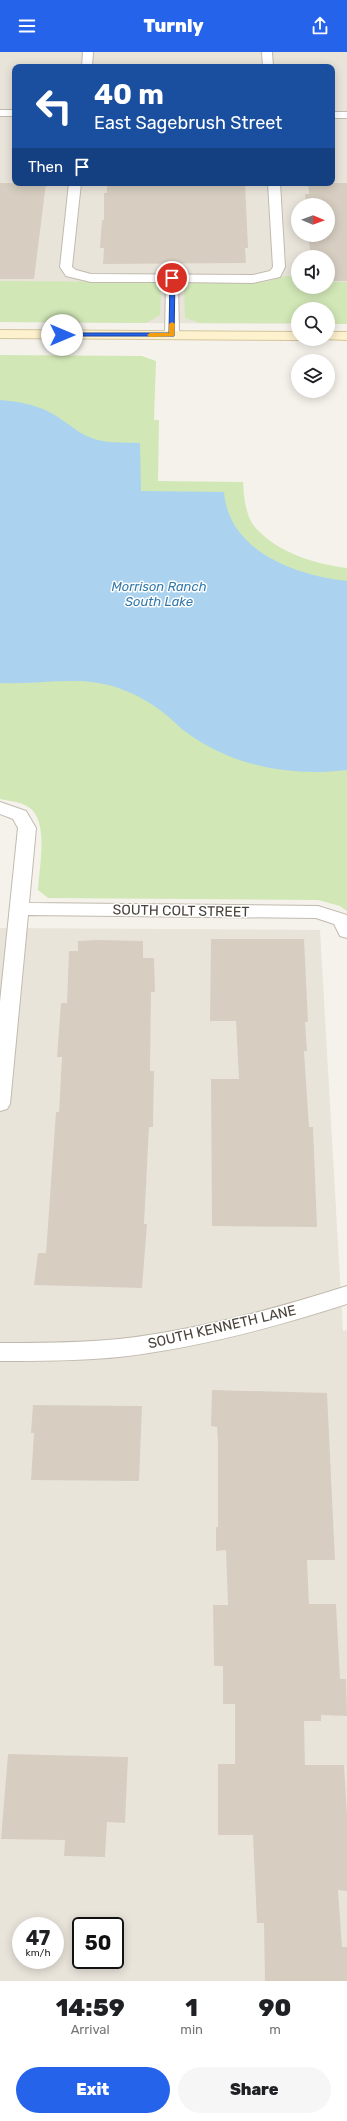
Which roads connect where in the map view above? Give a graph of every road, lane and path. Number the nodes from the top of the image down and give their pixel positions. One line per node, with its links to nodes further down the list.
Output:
1 (88, 52): 3 (street)
2 (267, 52): 4 (street)
3 (86, 64)
4 (268, 64)
5 (0, 113): 6 (street)
6 (12, 113)
7 (335, 115): 8 (street)
8 (347, 115)
9 (75, 186): 11 (street)
10 (274, 186): 11 (street)
11 (172, 278): 13 (street)
12 (0, 334): 13 (main road)
13 (172, 335): 14 (main road)
14 (291, 336)
15 (335, 336): 16 (main road)
16 (347, 336)
17 (0, 808): 18 (street)
18 (19, 909): 19 (street, SOUTH COLT STREET); 20 (street)
19 (344, 926)
20 (0, 1104)
21 (347, 1295): 22 (street, SOUTH KENNETH LANE)
22 (0, 1352)

